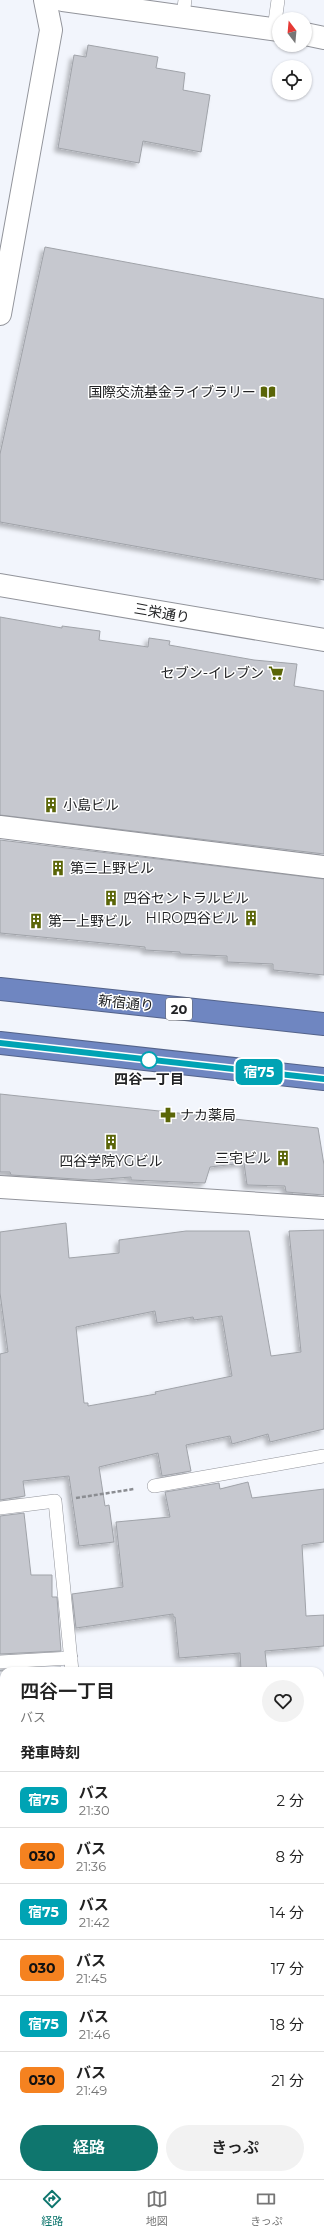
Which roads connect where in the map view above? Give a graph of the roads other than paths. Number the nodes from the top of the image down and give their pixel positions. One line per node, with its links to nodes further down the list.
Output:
1 (45, 0): 9 (street)
2 (63, 0): 4 (street)
3 (278, 0): 5 (lane)
4 (184, 8): 6 (street)
5 (278, 12)
6 (272, 28)
7 (312, 35): 8 (street)
8 (324, 38)
9 (0, 314)
10 (0, 585): 11 (street, 三栄通り)
11 (324, 640)
12 (0, 827): 13 (street)
13 (324, 867)
14 (0, 989): 15 (highway, 新宿通り / 20)
15 (324, 1024)
16 (0, 1043): 17 (highway)
17 (324, 1079)
18 (0, 1187): 19 (street)
19 (324, 1208)
20 (324, 1456): 21 (lane)
21 (154, 1486)
22 (0, 1508): 24 (lane)
23 (0, 1662): 24 (lane)
24 (72, 1665)

